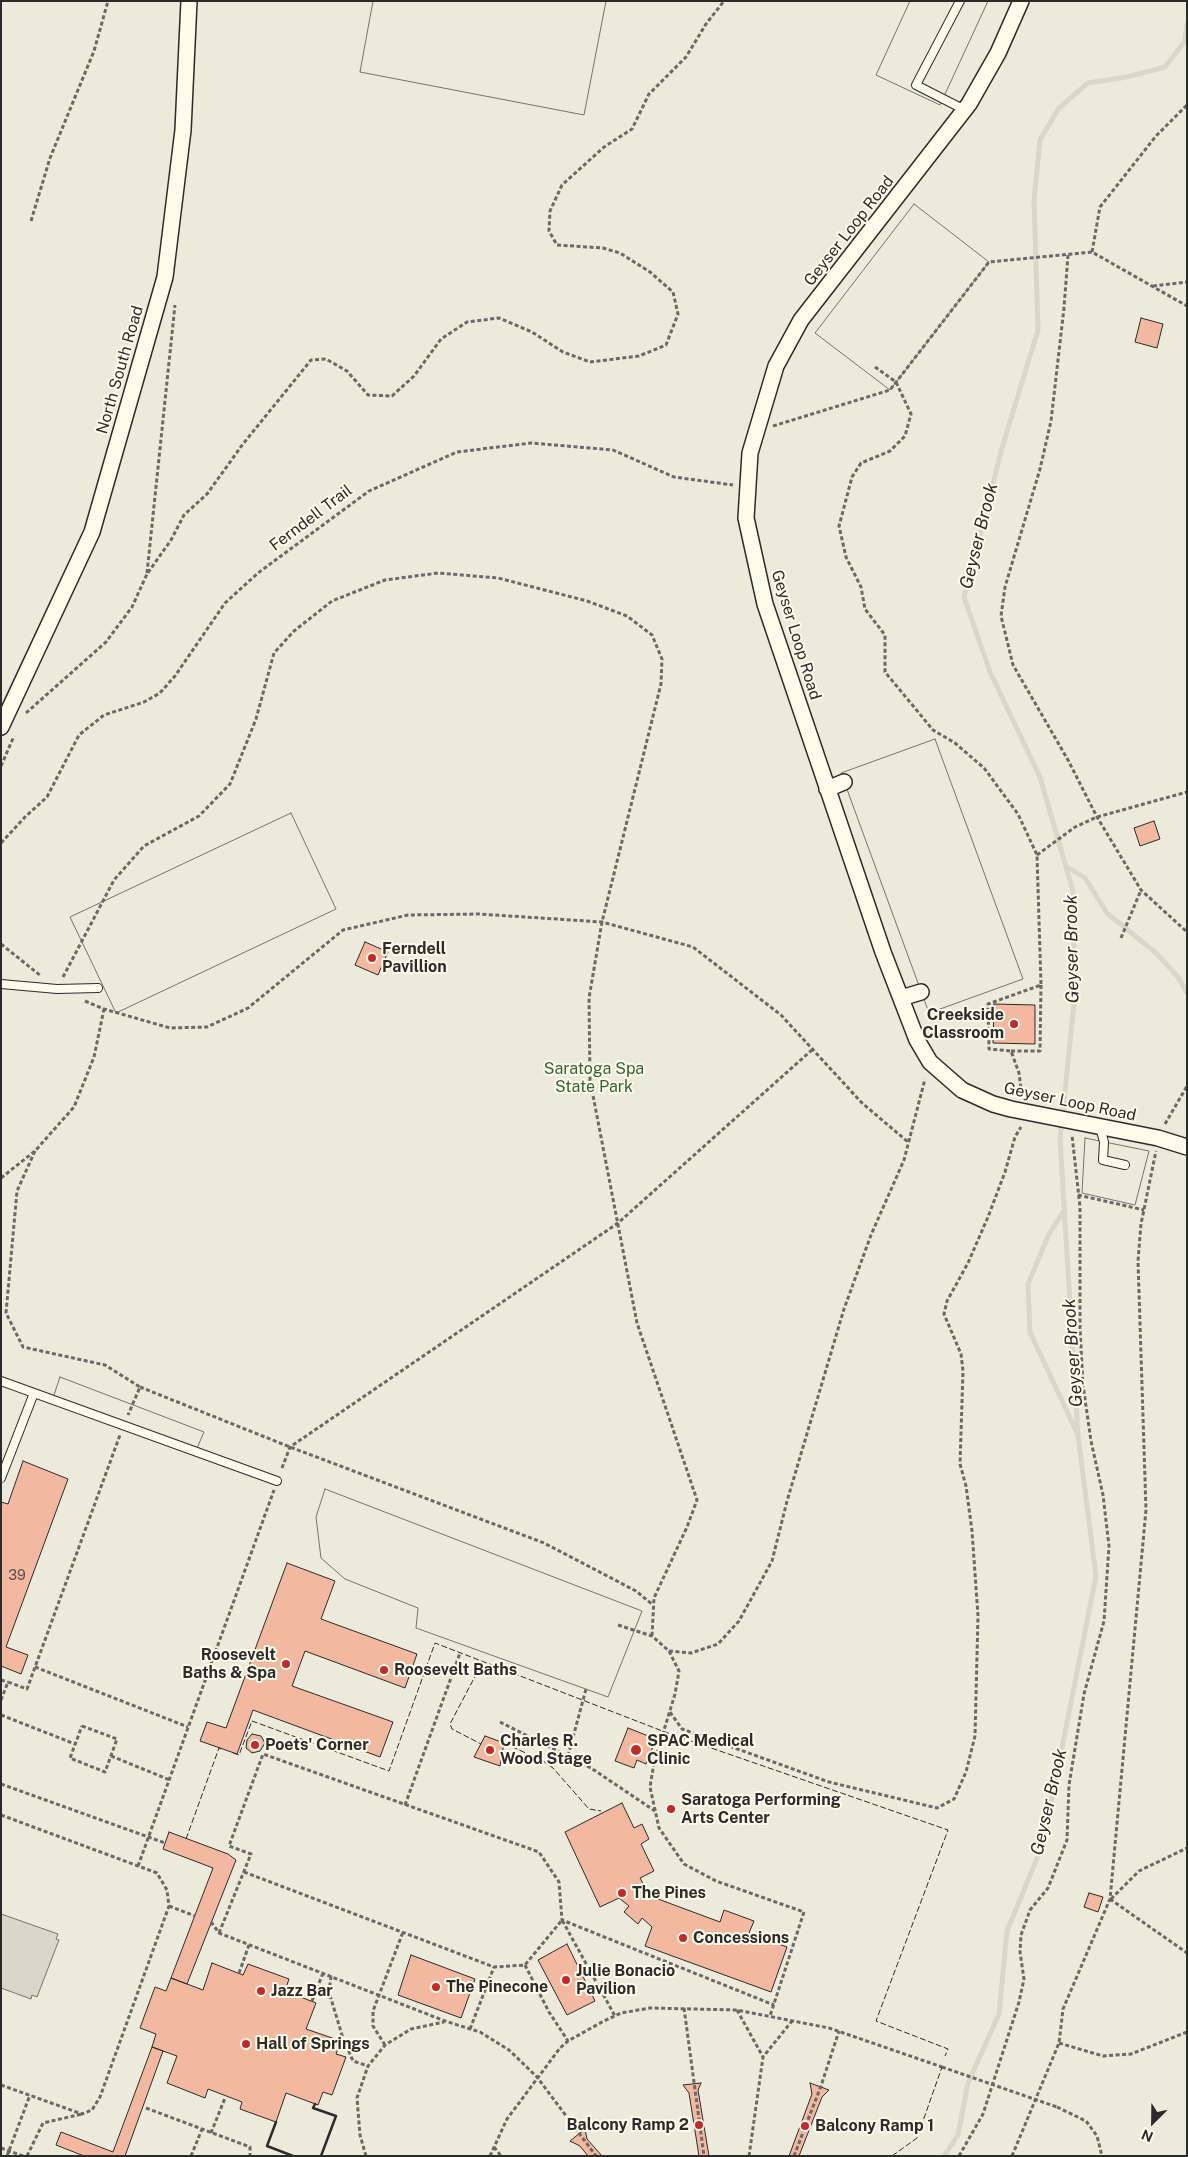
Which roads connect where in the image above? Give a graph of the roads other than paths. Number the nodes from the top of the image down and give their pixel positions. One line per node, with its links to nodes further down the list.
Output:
1 (189, 1): 5 (street, North South Road)
2 (960, 1): 4 (lane)
3 (1021, 1): 4 (street, Geyser Loop Road)
4 (965, 110): 7 (street, Geyser Loop Road)
5 (1, 727)
6 (844, 782): 7 (street)
7 (828, 788): 11 (street, Geyser Loop Road)
8 (1, 984): 9 (lane)
9 (98, 988)
10 (921, 992): 11 (street)
11 (900, 998): 12 (street, Geyser Loop Road)
12 (1100, 1127): 13 (street, Geyser Loop Road); 14 (lane)
13 (1187, 1147)
14 (1125, 1165)
15 (1, 1381): 16 (lane)
16 (34, 1393): 17 (lane); 18 (lane)
17 (1, 1478)
18 (277, 1480)

